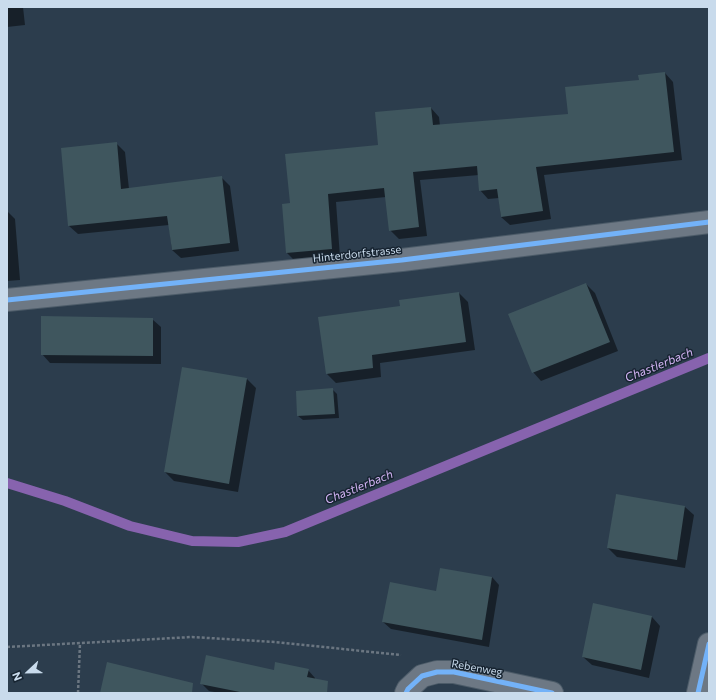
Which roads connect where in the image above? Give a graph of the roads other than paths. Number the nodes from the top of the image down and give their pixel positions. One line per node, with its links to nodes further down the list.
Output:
1 (709, 222): 2 (street, Hinterdorfstrasse)
2 (7, 300)
3 (709, 644): 6 (street)
4 (406, 693): 5 (street, Rebenweg)
5 (552, 693)
6 (698, 693)

